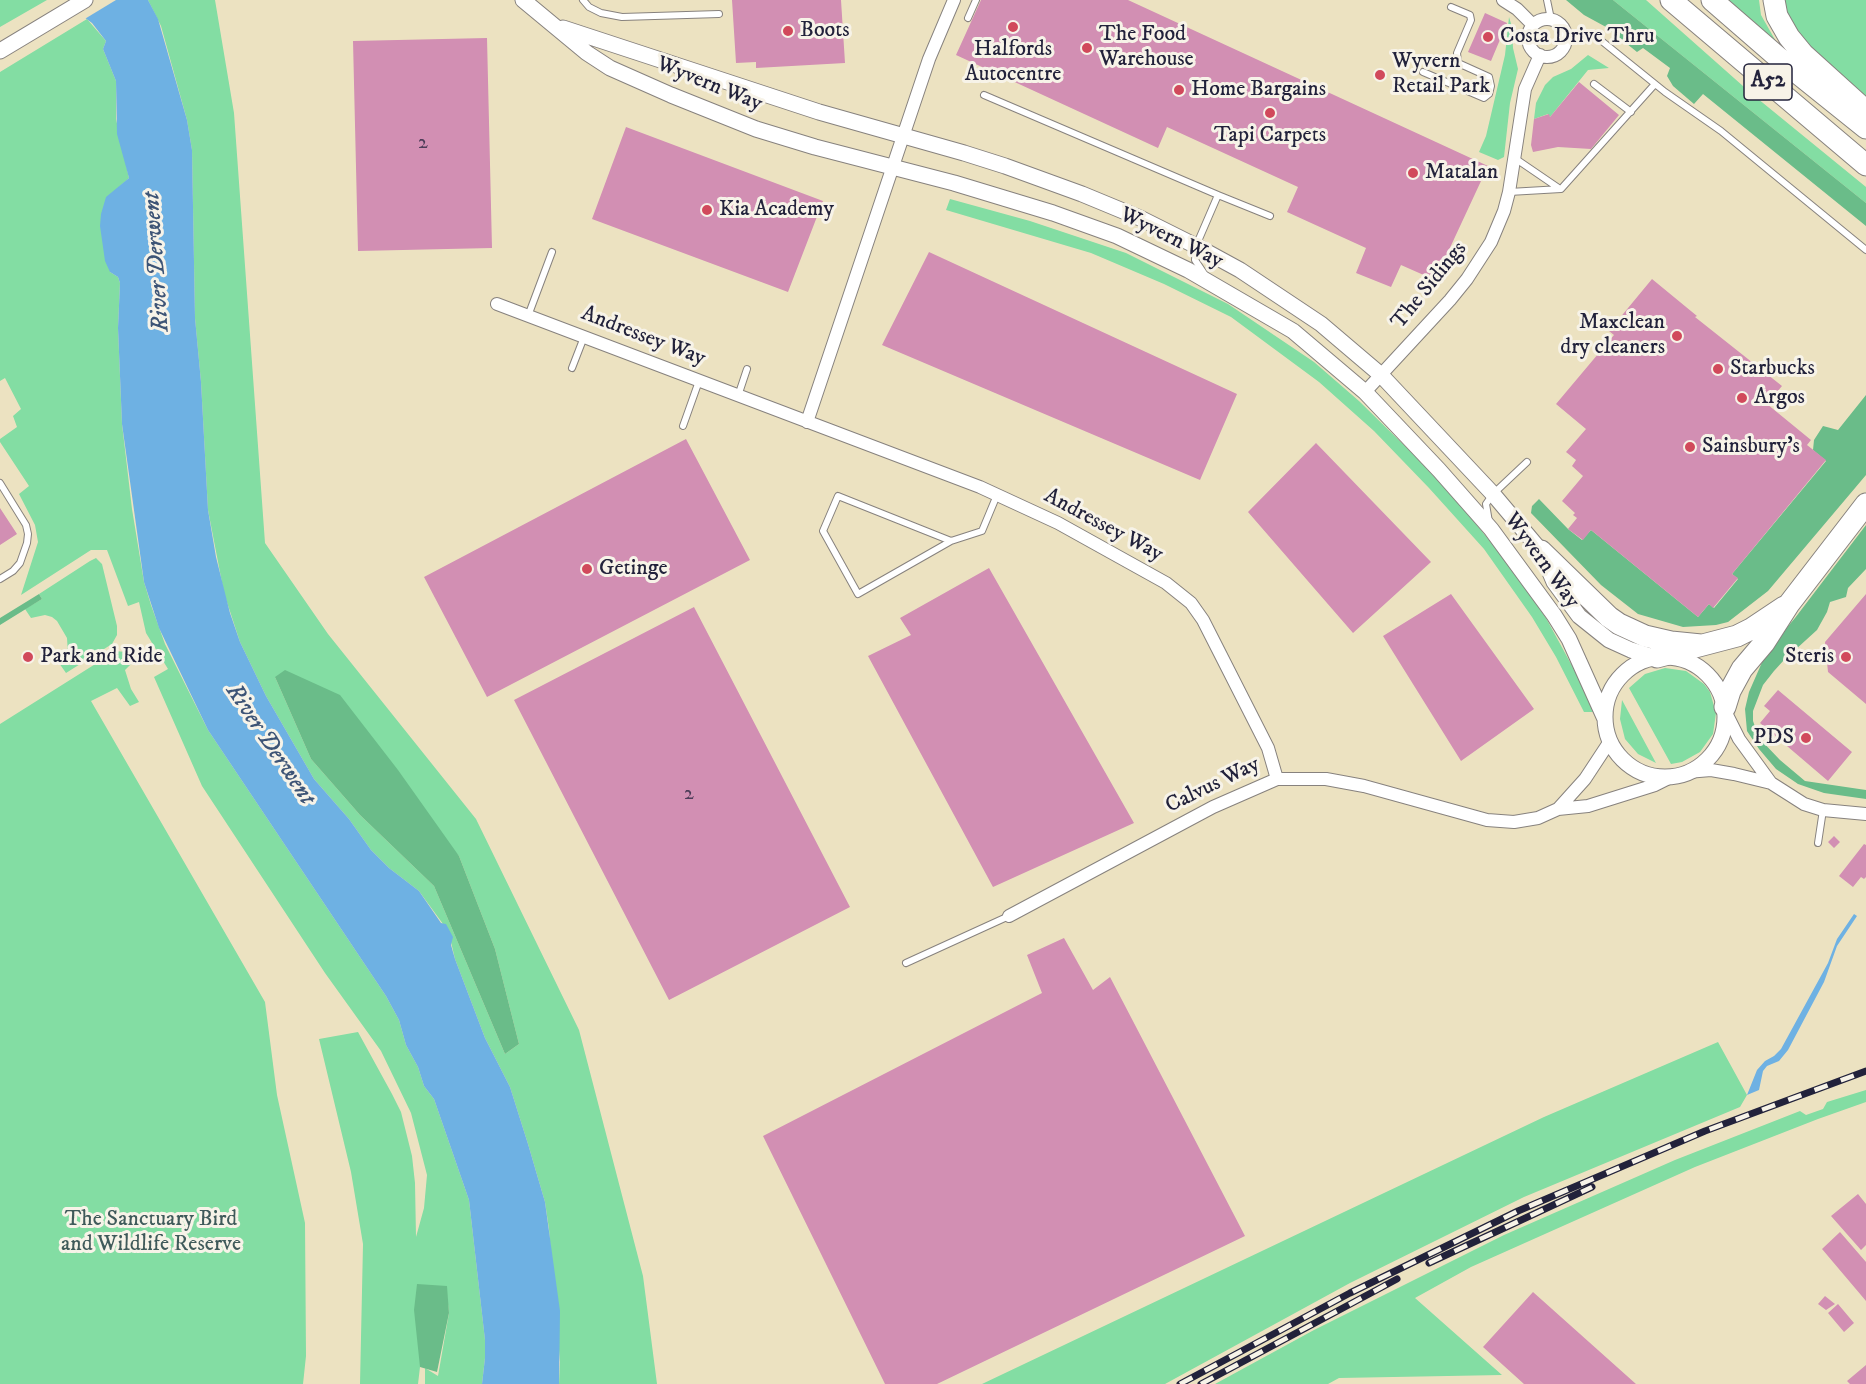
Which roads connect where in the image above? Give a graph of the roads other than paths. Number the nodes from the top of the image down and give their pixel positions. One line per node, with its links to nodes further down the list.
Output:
1 (85, 0): 18 (street)
2 (523, 0): 16 (street, Wyvern Way)
3 (584, 0): 12 (lane)
4 (954, 0): 27 (street)
5 (976, 0): 13 (lane)
6 (1503, 0): 15 (street)
7 (1547, 0): 14 (lane)
8 (1671, 0): 29 (highway, A52)
9 (1712, 0): 26 (highway, A52)
10 (1774, 0): 24 (highway)
11 (1451, 7): 20 (lane)
12 (719, 14)
13 (968, 18)
14 (1551, 19): 15 (street); 17 (street)
15 (1533, 25): 19 (street)
16 (555, 26): 27 (street, Wyvern Way); 30 (street, Wyvern Way)
17 (1566, 34): 19 (street); 22 (lane)
18 (0, 51)
19 (1540, 55): 28 (street, The Sidings)
20 (1423, 72)
21 (1594, 84): 25 (lane)
22 (1655, 84): 25 (lane); 36 (lane)
23 (984, 95): 33 (lane)
24 (1866, 111)
25 (1631, 112): 31 (lane)
26 (1866, 128)
27 (904, 136): 30 (street); 35 (street, Wyvern Way)
28 (1516, 159): 31 (lane); 32 (street, The Sidings)
29 (1866, 165)
30 (894, 167): 38 (street, Wyvern Way); 48 (street)
31 (1561, 189): 32 (lane)
32 (1509, 192): 44 (street, The Sidings)
33 (1218, 195): 34 (lane); 35 (lane)
34 (1270, 216)
35 (1196, 246): 38 (lane); 44 (street, Wyvern Way)
36 (1866, 250)
37 (552, 252): 40 (lane)
38 (1210, 283): 46 (street, Wyvern Way)
39 (497, 304): 40 (street, Andressey Way)
40 (528, 316): 41 (street, Andressey Way)
41 (584, 337): 42 (lane); 45 (street, Andressey Way)
42 (572, 368)
43 (747, 369): 47 (lane)
44 (1381, 375): 46 (street, The Sidings); 52 (street, Wyvern Way)
45 (699, 381): 47 (street, Andressey Way); 49 (lane)
46 (1365, 392): 55 (street, Wyvern Way)
47 (738, 396): 48 (street, Andressey Way)
48 (807, 422): 53 (street, Andressey Way)
49 (683, 426)
50 (1527, 462): 52 (lane)
51 (0, 483): 58 (lane)
52 (1493, 494): 55 (lane); 57 (street, Wyvern Way)
53 (997, 495): 56 (lane); 66 (street, Andressey Way)
54 (1866, 504): 59 (highway)
55 (1491, 529): 63 (street, Wyvern Way)
56 (951, 541): 56 (lane)
57 (1540, 551): 60 (highway); 61 (street, Wyvern Way)
58 (0, 579)
59 (1789, 604): 60 (highway); 62 (highway)
60 (1701, 645): 61 (highway)
61 (1655, 657): 62 (street); 63 (street)
62 (1725, 709): 65 (street); 67 (street)
63 (1605, 719): 64 (street)
64 (1610, 741): 65 (street); 68 (street)
65 (1680, 774): 67 (street); 68 (street, Calvus Way)
66 (1277, 779): 68 (street, Calvus Way); 72 (street, Calvus Way)
67 (1771, 783): 69 (street)
68 (1558, 809)
69 (1823, 810): 70 (street); 71 (lane)
70 (1866, 814)
71 (1818, 843)
72 (1009, 916): 73 (lane)
73 (906, 963)

